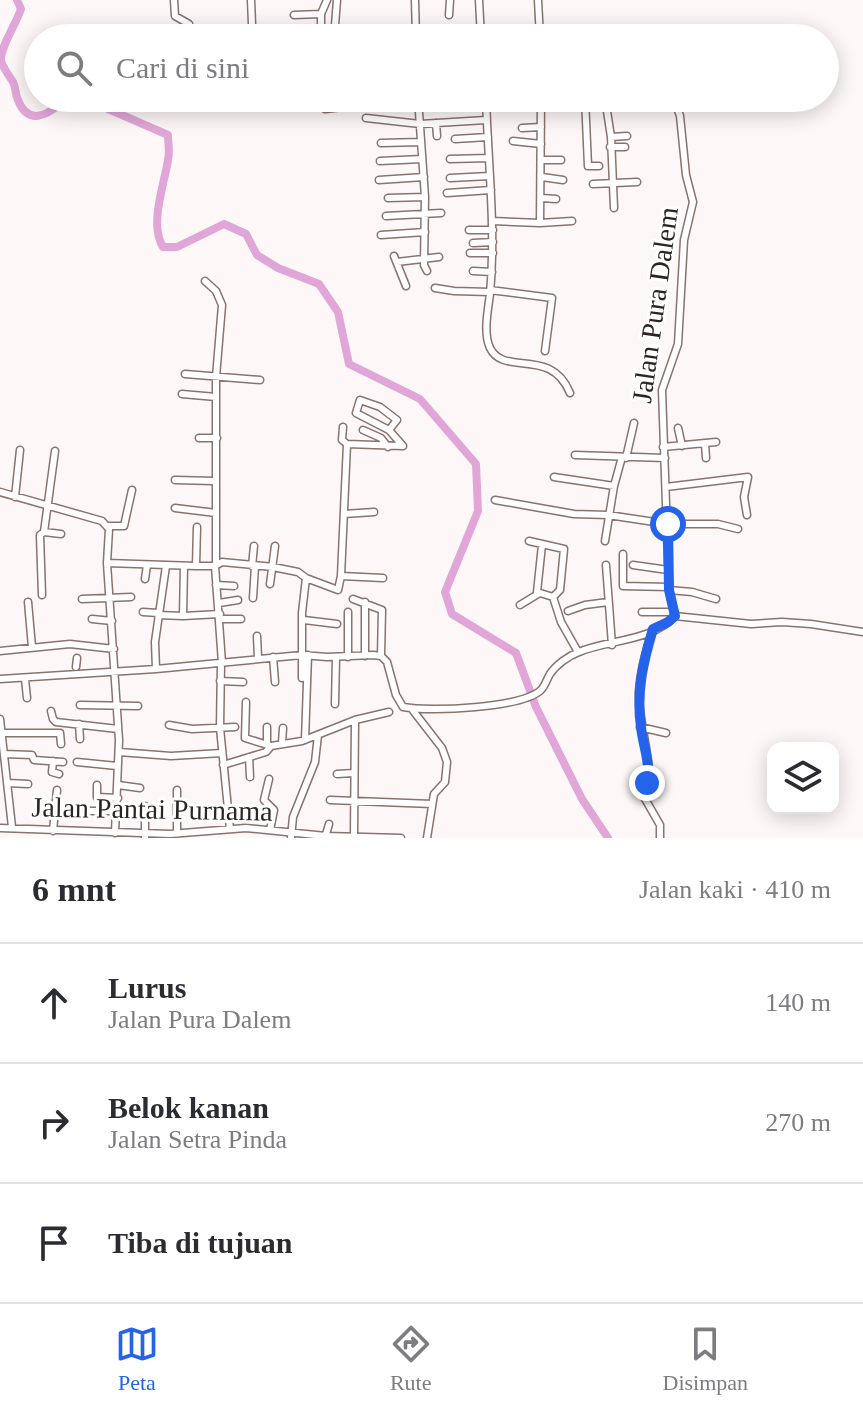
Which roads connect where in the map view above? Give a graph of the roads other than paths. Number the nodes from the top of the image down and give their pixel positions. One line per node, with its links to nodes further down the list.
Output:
1 (174, 0): 12 (street)
2 (251, 0): 13 (street)
3 (327, 0): 9 (street)
4 (337, 0): 15 (street)
5 (415, 0): 16 (street)
6 (450, 0): 11 (street)
7 (479, 0): 17 (street)
8 (538, 0): 18 (street)
9 (321, 14): 10 (street); 14 (street)
10 (294, 15)
11 (449, 15)
12 (189, 24)
13 (252, 24)
14 (321, 24)
15 (335, 24)
16 (417, 24)
17 (480, 24)
18 (539, 24)
19 (419, 112): 28 (street)
20 (486, 112): 26 (street)
21 (541, 112): 29 (street)
22 (586, 112): 48 (street)
23 (607, 112): 34 (street)
24 (679, 112): 107 (street, Jalan Pura Dalem)
25 (366, 118): 28 (street)
26 (486, 120): 27 (street); 33 (street)
27 (436, 123): 28 (street); 31 (street)
28 (420, 124): 37 (street)
29 (541, 127): 30 (street); 39 (street)
30 (522, 128)
31 (437, 136)
32 (627, 136): 34 (street)
33 (488, 137): 35 (street); 42 (street)
34 (611, 137): 40 (street)
35 (455, 139)
36 (513, 141): 39 (street)
37 (421, 142): 38 (street); 43 (street)
38 (381, 143)
39 (541, 144): 45 (street)
40 (610, 147): 41 (street); 55 (street)
41 (625, 147)
42 (489, 158): 44 (street); 49 (street)
43 (422, 159): 47 (street); 50 (street)
44 (450, 159)
45 (541, 160): 46 (street); 51 (street)
46 (561, 160)
47 (380, 161)
48 (599, 166)
49 (490, 176): 52 (street); 58 (street)
50 (424, 177): 53 (street); 60 (street)
51 (542, 177): 54 (street); 62 (street)
52 (450, 178)
53 (379, 180)
54 (563, 180)
55 (613, 182): 56 (street); 57 (street); 64 (street)
56 (637, 182)
57 (593, 184)
58 (491, 190): 59 (street); 68 (street)
59 (447, 193)
60 (425, 197): 61 (street); 65 (street)
61 (388, 198)
62 (541, 198): 63 (street); 70 (street)
63 (556, 199)
64 (614, 208)
65 (426, 213): 66 (street); 67 (street); 73 (street)
66 (441, 213)
67 (386, 216)
68 (493, 221): 70 (street); 72 (street)
69 (572, 221): 70 (street)
70 (540, 223)
71 (469, 230): 72 (street)
72 (493, 230): 75 (street)
73 (425, 232): 74 (street); 79 (street)
74 (381, 235)
75 (493, 242): 76 (street); 78 (street)
76 (473, 243)
77 (470, 253): 78 (street)
78 (493, 253): 83 (street)
79 (424, 257): 80 (street); 81 (street); 85 (street)
80 (439, 257)
81 (427, 271)
82 (473, 271): 83 (street)
83 (492, 272): 87 (street)
84 (205, 281): 90 (street)
85 (406, 286)
86 (435, 288): 87 (street)
87 (490, 291): 88 (street); 92 (street)
88 (545, 351)
89 (185, 374): 90 (street)
90 (216, 377): 91 (street); 94 (street)
91 (260, 380)
92 (570, 393)
93 (182, 394): 94 (street)
94 (216, 397): 101 (street)
95 (634, 423): 111 (street)
96 (343, 427): 103 (street)
97 (678, 428): 105 (street)
98 (363, 430): 106 (street)
99 (389, 430): 99 (street); 106 (street)
100 (199, 438): 101 (street)
101 (217, 438): 116 (street)
102 (716, 442): 104 (street)
103 (347, 444): 106 (street); 127 (street)
104 (705, 444): 105 (street); 113 (street)
105 (682, 446): 107 (street)
106 (388, 447)
107 (663, 447): 112 (street, Jalan Pura Dalem)
108 (20, 450): 121 (street)
109 (55, 451): 123 (street)
110 (575, 455): 111 (street)
111 (624, 457): 112 (street); 117 (street)
112 (665, 458): 118 (street, Jalan Pura Dalem)
113 (706, 458)
114 (554, 477): 117 (street)
115 (175, 480): 116 (street)
116 (214, 481): 126 (street)
117 (614, 486): 128 (street)
118 (666, 487): 129 (street); 130 (street, Jalan Pura Dalem)
119 (132, 490): 131 (street)
120 (0, 492): 121 (street)
121 (15, 497): 123 (street)
122 (495, 500): 128 (street)
123 (49, 506): 131 (street); 134 (street)
124 (175, 508): 126 (street)
125 (374, 512): 127 (street)
126 (216, 513): 143 (street)
127 (344, 514): 153 (street)
128 (608, 515): 130 (street); 137 (street)
129 (747, 515)
130 (668, 524): 133 (street); 152 (street, Jalan Pura Dalem)
131 (108, 526): 142 (street)
132 (197, 527): 149 (street)
133 (738, 529)
134 (44, 532): 135 (street); 163 (street)
135 (61, 534)
136 (529, 541): 138 (street)
137 (605, 541)
138 (542, 545): 162 (street); 165 (street)
139 (254, 546): 150 (street)
140 (275, 546): 151 (street)
141 (623, 554): 160 (street)
142 (107, 563): 144 (street); 168 (street)
143 (215, 564): 149 (street); 150 (street); 158 (street)
144 (147, 565): 147 (street); 156 (street)
145 (606, 565): 175 (street)
146 (633, 565): 152 (street)
147 (166, 566): 148 (street); 182 (street)
148 (184, 566): 149 (street); 184 (street)
149 (196, 566)
150 (254, 566): 151 (street); 166 (street)
151 (273, 567): 154 (street); 157 (street)
152 (668, 570): 160 (street, Jalan Pura Dalem)
153 (341, 576): 154 (street); 155 (street)
154 (306, 578): 188 (street)
155 (383, 578)
156 (145, 579)
157 (270, 584)
158 (216, 585): 159 (street); 172 (street)
159 (234, 586)
160 (669, 589): 170 (street); 183 (street, Jalan Pura Dalem)
161 (585, 593): 177 (street)
162 (538, 594): 165 (street); 176 (street)
163 (42, 595)
164 (131, 597): 168 (street)
165 (553, 597): 198 (street)
166 (253, 598)
167 (82, 599): 168 (street)
168 (110, 599): 189 (street)
169 (353, 599): 174 (street)
170 (716, 599)
171 (238, 600): 172 (street)
172 (216, 601): 185 (street)
173 (28, 602): 195 (street)
174 (365, 602): 200 (street); 201 (street)
175 (608, 602): 177 (street); 194 (street)
176 (520, 605)
177 (585, 605): 178 (street)
178 (568, 611)
179 (143, 612): 182 (street)
180 (348, 612): 204 (street)
181 (642, 612): 183 (street)
182 (158, 614): 184 (street); 209 (street)
183 (674, 614): 191 (street); 192 (street)
184 (183, 616): 185 (street)
185 (220, 617): 187 (street); 207 (street)
186 (92, 619): 189 (street)
187 (241, 619)
188 (304, 620): 190 (street); 199 (street)
189 (112, 621): 196 (street)
190 (337, 624)
191 (653, 629): 194 (street); 232 (street)
192 (863, 632)
193 (257, 636): 206 (street)
194 (612, 645): 198 (street)
195 (32, 647): 196 (street); 197 (street)
196 (114, 649): 210 (street)
197 (0, 651)
198 (578, 652): 223 (street)
199 (305, 655): 202 (street); 203 (street); 211 (street); 240 (street)
200 (365, 656): 201 (street); 204 (street)
201 (381, 656): 223 (street)
202 (273, 657): 206 (street); 216 (street)
203 (336, 657): 204 (street); 219 (street)
204 (348, 657)
205 (77, 658): 208 (street)
206 (258, 658): 207 (street)
207 (221, 663): 209 (street); 214 (street)
208 (76, 667)
209 (156, 669): 210 (street)
210 (114, 670): 213 (street); 221 (street)
211 (302, 678)
212 (0, 679): 213 (street)
213 (25, 679): 217 (street)
214 (220, 681): 215 (street); 233 (street)
215 (243, 682)
216 (275, 682)
217 (27, 698)
218 (246, 702): 230 (street)
219 (335, 704)
220 (80, 705): 221 (street)
221 (117, 705): 222 (street); 235 (street)
222 (138, 706)
223 (411, 708): 268 (street)
224 (51, 711): 228 (street)
225 (389, 712): 227 (street)
226 (0, 719): 238 (street, Jalan Pantai Purnama)
227 (355, 720): 237 (street); 253 (street)
228 (79, 724): 235 (street); 239 (street)
229 (169, 725): 233 (street)
230 (241, 727): 233 (street); 243 (street)
231 (267, 727): 243 (street)
232 (640, 727): 236 (street); 291 (street)
233 (220, 728): 245 (street)
234 (283, 728): 241 (street)
235 (118, 729): 244 (street)
236 (666, 733)
237 (318, 735): 240 (street); 282 (street)
238 (1, 737): 242 (street); 246 (street, Jalan Pantai Purnama)
239 (80, 739)
240 (305, 740): 241 (street)
241 (282, 743): 243 (street)
242 (61, 744)
243 (269, 745): 247 (street)
244 (119, 752): 245 (street); 252 (street)
245 (222, 753): 251 (street)
246 (4, 754): 248 (street); 261 (street, Jalan Pantai Purnama)
247 (249, 757): 251 (street); 256 (street)
248 (53, 761): 249 (street); 254 (street)
249 (63, 762)
250 (77, 762): 252 (street)
251 (223, 765): 275 (street)
252 (117, 766): 260 (street)
253 (354, 773): 255 (street); 267 (street)
254 (59, 774)
255 (337, 774)
256 (250, 777)
257 (269, 779): 276 (street)
258 (28, 784): 261 (street)
259 (97, 785): 265 (street)
260 (118, 785): 262 (street); 265 (street)
261 (5, 786): 273 (street, Jalan Pantai Purnama)
262 (140, 788)
263 (57, 790): 277 (street)
264 (177, 790): 279 (street)
265 (118, 798): 271 (street)
266 (330, 800): 267 (street)
267 (353, 801): 268 (street); 284 (street)
268 (432, 804): 290 (street)
269 (145, 806): 283 (street)
270 (76, 811): 271 (street)
271 (117, 811): 278 (street)
272 (329, 824): 286 (street)
273 (10, 827): 274 (street); 277 (street, Jalan Pantai Purnama); 285 (street)
274 (0, 828)
275 (230, 829): 276 (street, Jalan Pantai Purnama); 281 (street, Jalan Pantai Purnama)
276 (270, 830): 282 (street, Jalan Pantai Purnama)
277 (53, 831): 278 (street, Jalan Pantai Purnama)
278 (119, 834): 283 (street, Jalan Pantai Purnama)
279 (177, 834): 280 (street, Jalan Pantai Purnama); 283 (street, Jalan Pantai Purnama)
280 (192, 835): 281 (street, Jalan Pantai Purnama)
281 (207, 835)
282 (291, 835): 286 (street, Jalan Pantai Purnama)
283 (145, 836)
284 (354, 836): 286 (street, Jalan Pantai Purnama); 287 (street, Jalan Pantai Purnama)
285 (11, 837)
286 (325, 837)
287 (363, 837): 288 (street, Jalan Pantai Purnama)
288 (374, 837): 289 (street, Jalan Pantai Purnama)
289 (401, 838)
290 (427, 838)
291 (660, 838)

